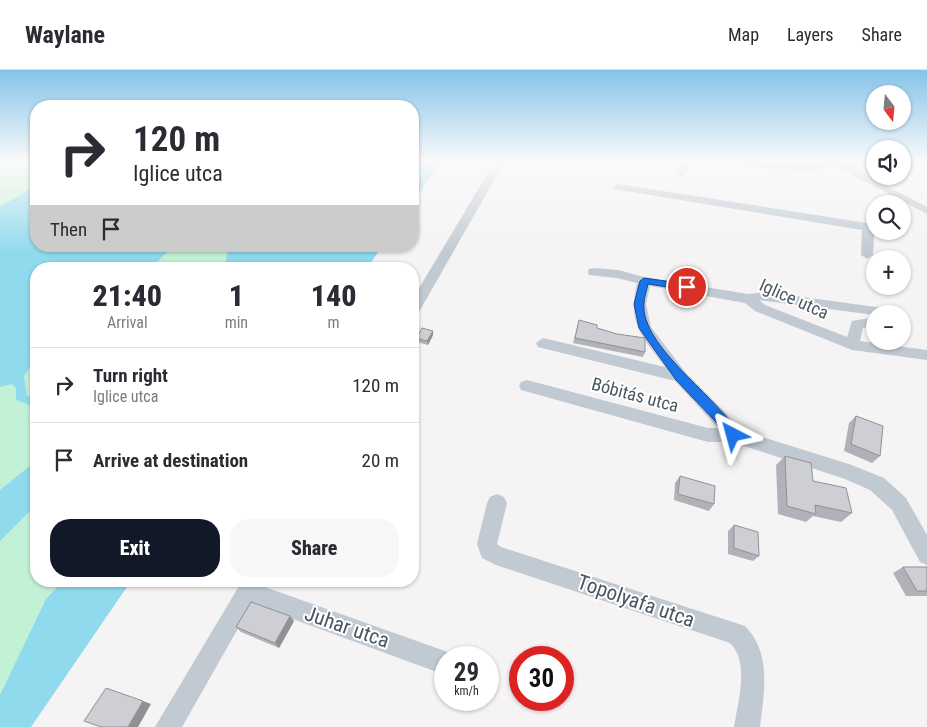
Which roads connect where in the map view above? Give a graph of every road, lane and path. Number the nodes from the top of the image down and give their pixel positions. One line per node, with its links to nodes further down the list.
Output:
1 (483, 192): 10 (street)
2 (648, 192): 6 (street)
3 (891, 192): 4 (street)
4 (924, 209): 5 (street)
5 (911, 212)
6 (866, 225)
7 (594, 272): 8 (street, Iglice utca)
8 (644, 281): 9 (street, Iglice utca); 17 (street)
9 (749, 299): 11 (street); 14 (street, Iglice utca)
10 (419, 300)
11 (866, 315)
12 (866, 321): 14 (street)
13 (543, 343): 17 (street)
14 (852, 345): 16 (street, Iglice utca)
15 (911, 346): 16 (street)
16 (923, 355)
17 (680, 377): 19 (street)
18 (527, 386): 19 (street, Bóbitás utca)
19 (733, 435): 21 (street)
20 (497, 503): 26 (street, Topolyafa utca)
21 (927, 555)
22 (250, 587): 25 (street)
23 (254, 587): 24 (street, Juhar utca)
24 (434, 659)
25 (168, 727)
26 (747, 727)

